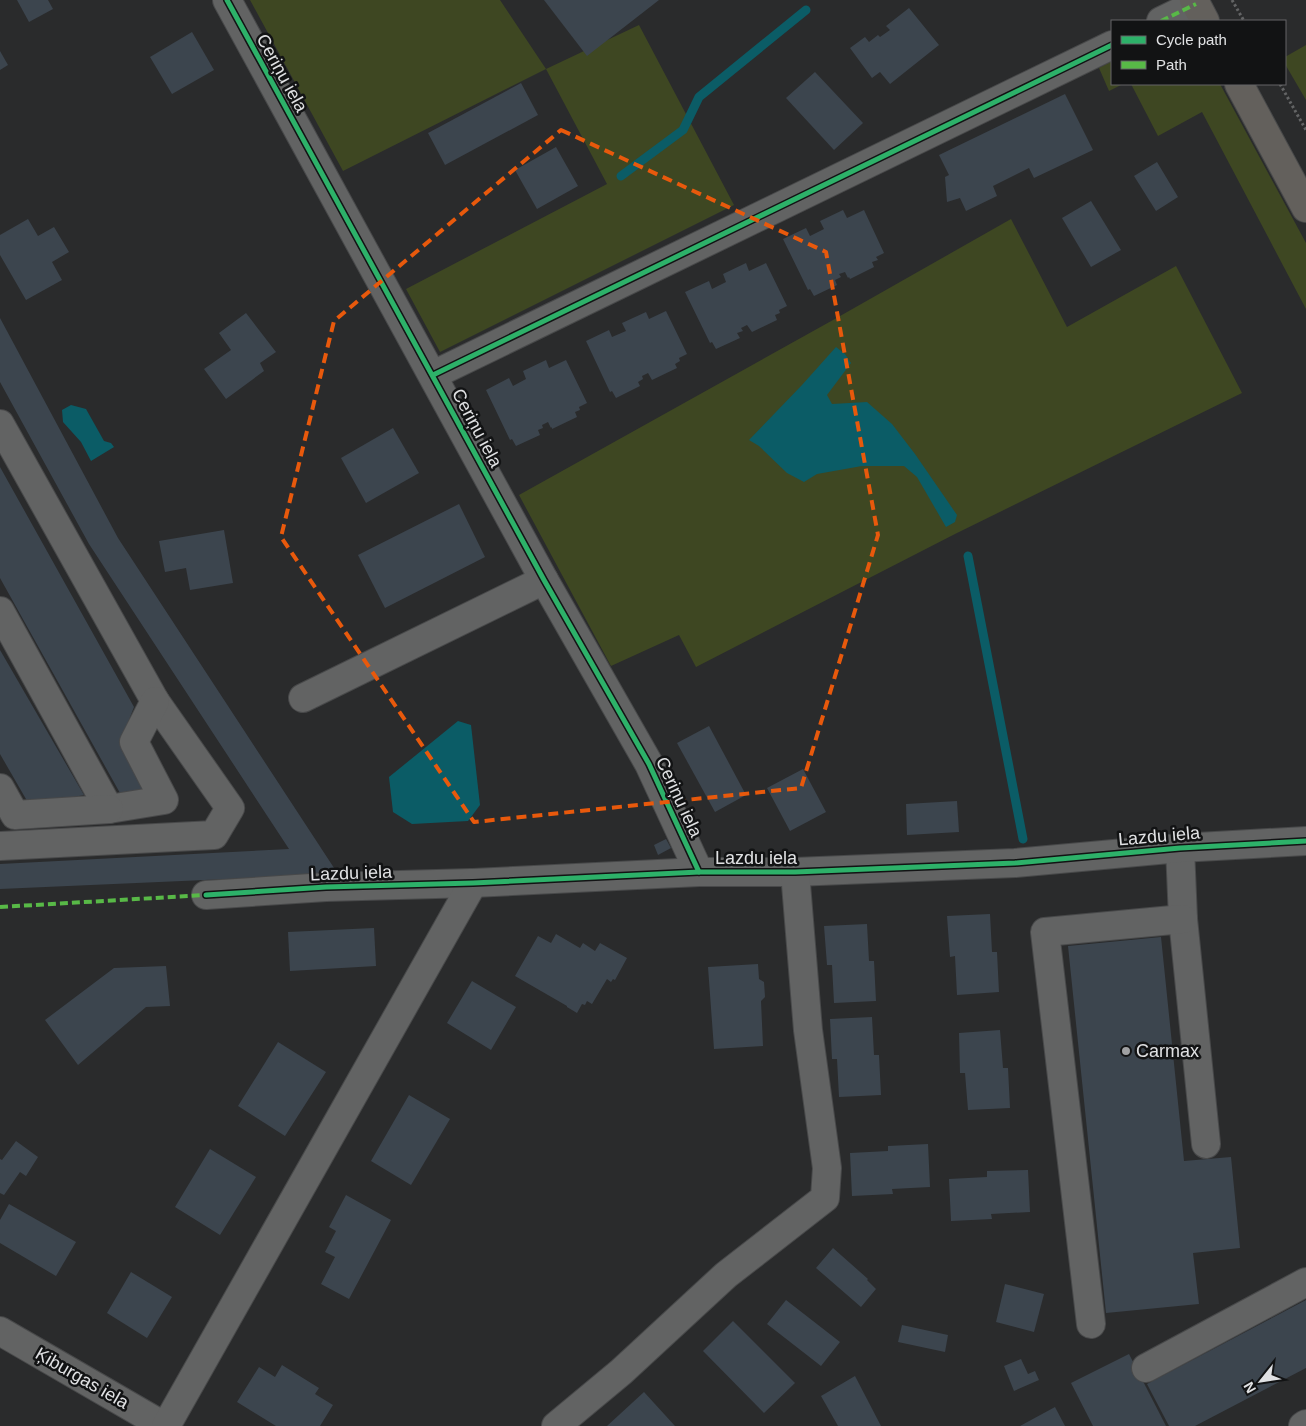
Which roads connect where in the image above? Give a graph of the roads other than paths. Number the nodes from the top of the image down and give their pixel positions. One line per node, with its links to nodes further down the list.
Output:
1 (227, 0): 7 (street, Ceriņu iela)
2 (1199, 8): 3 (street)
3 (1164, 20)
4 (1111, 45): 7 (street)
5 (1240, 85): 6 (main road)
6 (1306, 208)
7 (433, 375): 9 (street, Ceriņu iela)
8 (0, 424): 12 (street)
9 (544, 580): 11 (street); 18 (street, Ceriņu iela)
10 (0, 611): 14 (street)
11 (303, 698)
12 (155, 701): 14 (street); 16 (street)
13 (0, 788): 14 (street)
14 (109, 809)
15 (1306, 841): 17 (street, Lazdu iela)
16 (0, 846)
17 (1180, 848): 19 (street, Lazdu iela); 22 (street)
18 (699, 872): 19 (street, Lazdu iela); 20 (street, Lazdu iela)
19 (795, 872): 30 (street)
20 (473, 883): 21 (street, Lazdu iela); 29 (street)
21 (206, 895)
22 (1183, 919): 23 (street); 25 (street)
23 (1206, 1144)
24 (1306, 1282): 27 (street)
25 (1092, 1324)
26 (0, 1331): 29 (street, Ķiburgas iela)
27 (1146, 1368)
28 (1306, 1424): 31 (street)
29 (165, 1426)
30 (556, 1426)
31 (1303, 1426)

